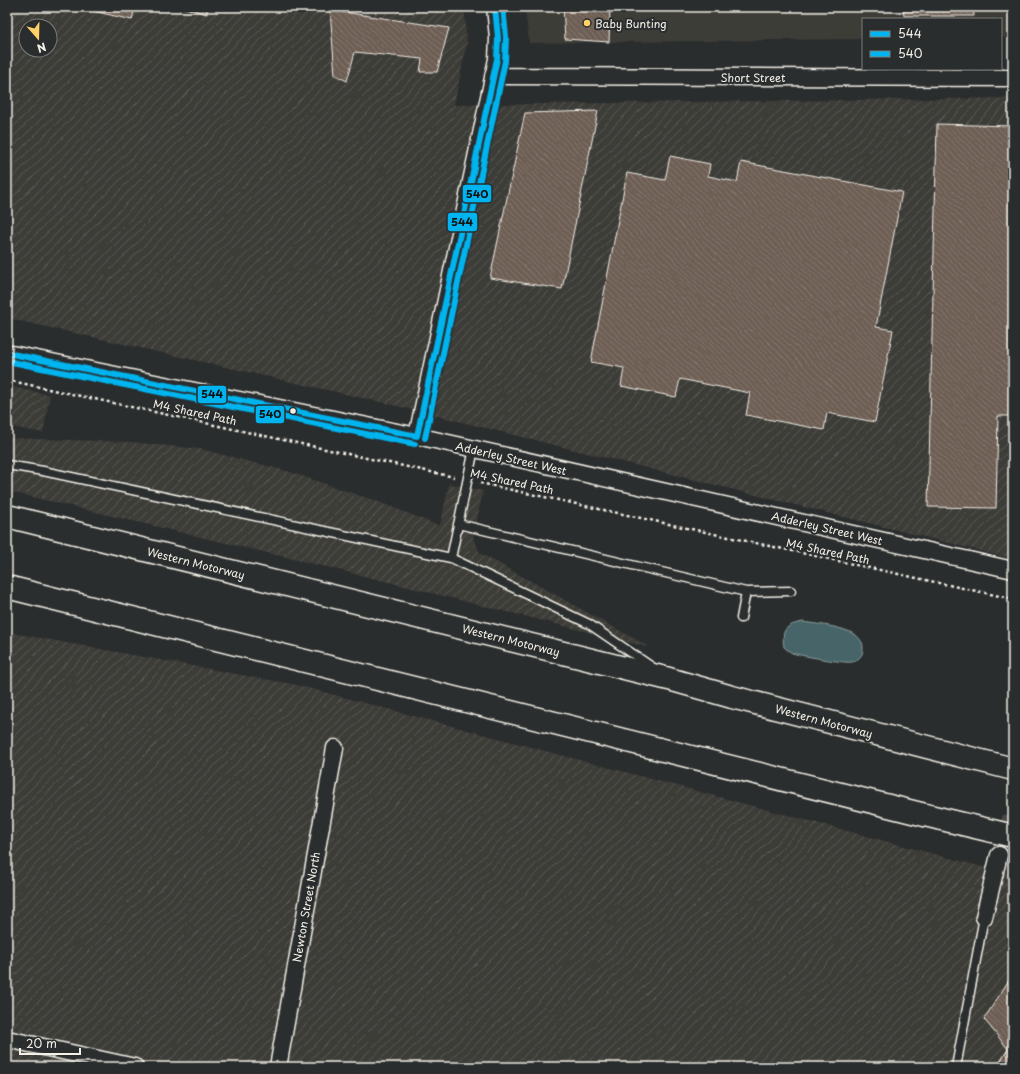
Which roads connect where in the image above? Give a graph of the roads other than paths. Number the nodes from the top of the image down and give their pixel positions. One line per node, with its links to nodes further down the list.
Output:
1 (495, 7): 2 (street)
2 (493, 76): 3 (street, Short Street); 5 (street)
3 (1013, 78)
4 (7, 353): 5 (street, Adderley Street West)
5 (417, 436): 6 (street, Adderley Street West)
6 (474, 449): 9 (lane); 11 (street, Adderley Street West)
7 (7, 465): 10 (lane)
8 (7, 516): 16 (highway, Western Motorway)
9 (458, 524): 10 (lane); 14 (lane)
10 (450, 558): 16 (lane)
11 (1013, 570)
12 (7, 587): 19 (highway, bridge)
13 (791, 591): 14 (lane)
14 (746, 592): 15 (lane)
15 (741, 618)
16 (669, 679): 18 (highway, Western Motorway)
17 (335, 748): 24 (street, Newton Street North)
18 (1013, 769)
19 (1013, 836)
20 (999, 855): 21 (street)
21 (984, 917): 25 (lane)
22 (7, 1039): 23 (street)
23 (135, 1067)
24 (278, 1067)
25 (956, 1067)

